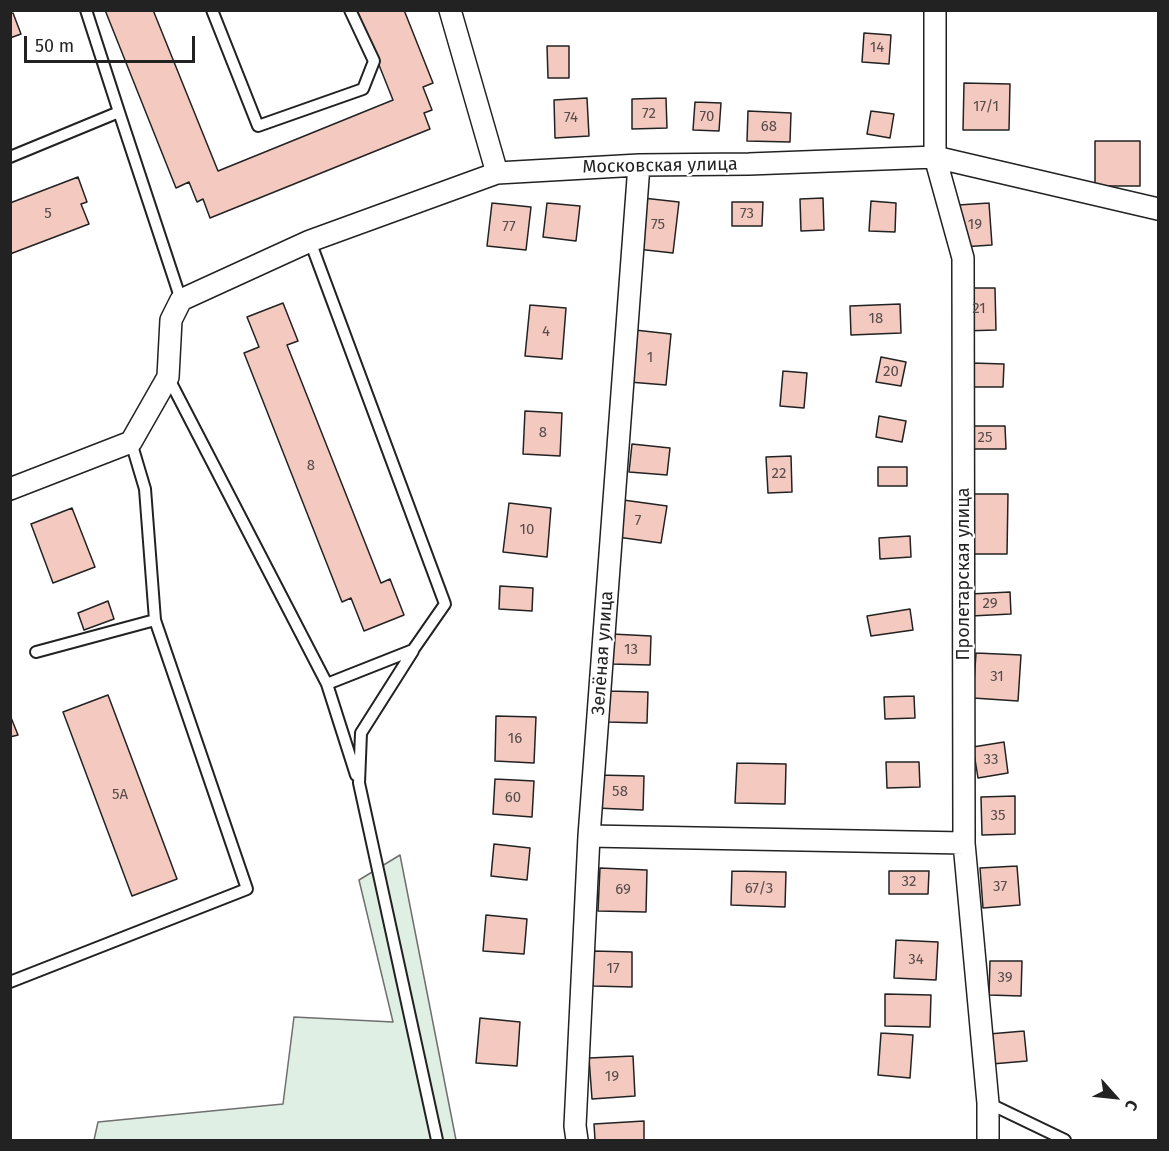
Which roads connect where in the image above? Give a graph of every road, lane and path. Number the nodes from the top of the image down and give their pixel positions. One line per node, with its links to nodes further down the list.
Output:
1 (86, 10): 6 (lane)
2 (212, 10): 3 (lane)
3 (350, 10)
4 (450, 10): 10 (street)
5 (935, 10): 8 (street, Пролетарская улица)
6 (119, 112): 7 (lane); 13 (lane)
7 (10, 157)
8 (935, 157): 9 (street, Московская улица); 11 (street, Московская улица); 23 (street, Пролетарская улица)
9 (639, 165): 10 (street, Московская улица); 22 (street, Зелёная улица)
10 (497, 173): 12 (street, Московская улица)
11 (1158, 209)
12 (310, 242): 13 (street, Московская улица); 18 (lane)
13 (181, 300): 14 (street)
14 (168, 377): 15 (street); 20 (lane)
15 (131, 442): 16 (street); 17 (lane)
16 (10, 489)
17 (155, 620): 19 (lane); 24 (lane)
18 (413, 650): 20 (lane); 21 (lane)
19 (36, 652)
20 (327, 684): 21 (lane)
21 (359, 783): 26 (lane)
22 (589, 836): 23 (street); 27 (street, Зелёная улица)
23 (964, 843): 25 (street, Пролетарская улица)
24 (10, 982)
25 (988, 1103): 28 (street, Пролетарская улица); 29 (lane)
26 (437, 1140)
27 (577, 1140)
28 (988, 1140)
29 (1065, 1140)

